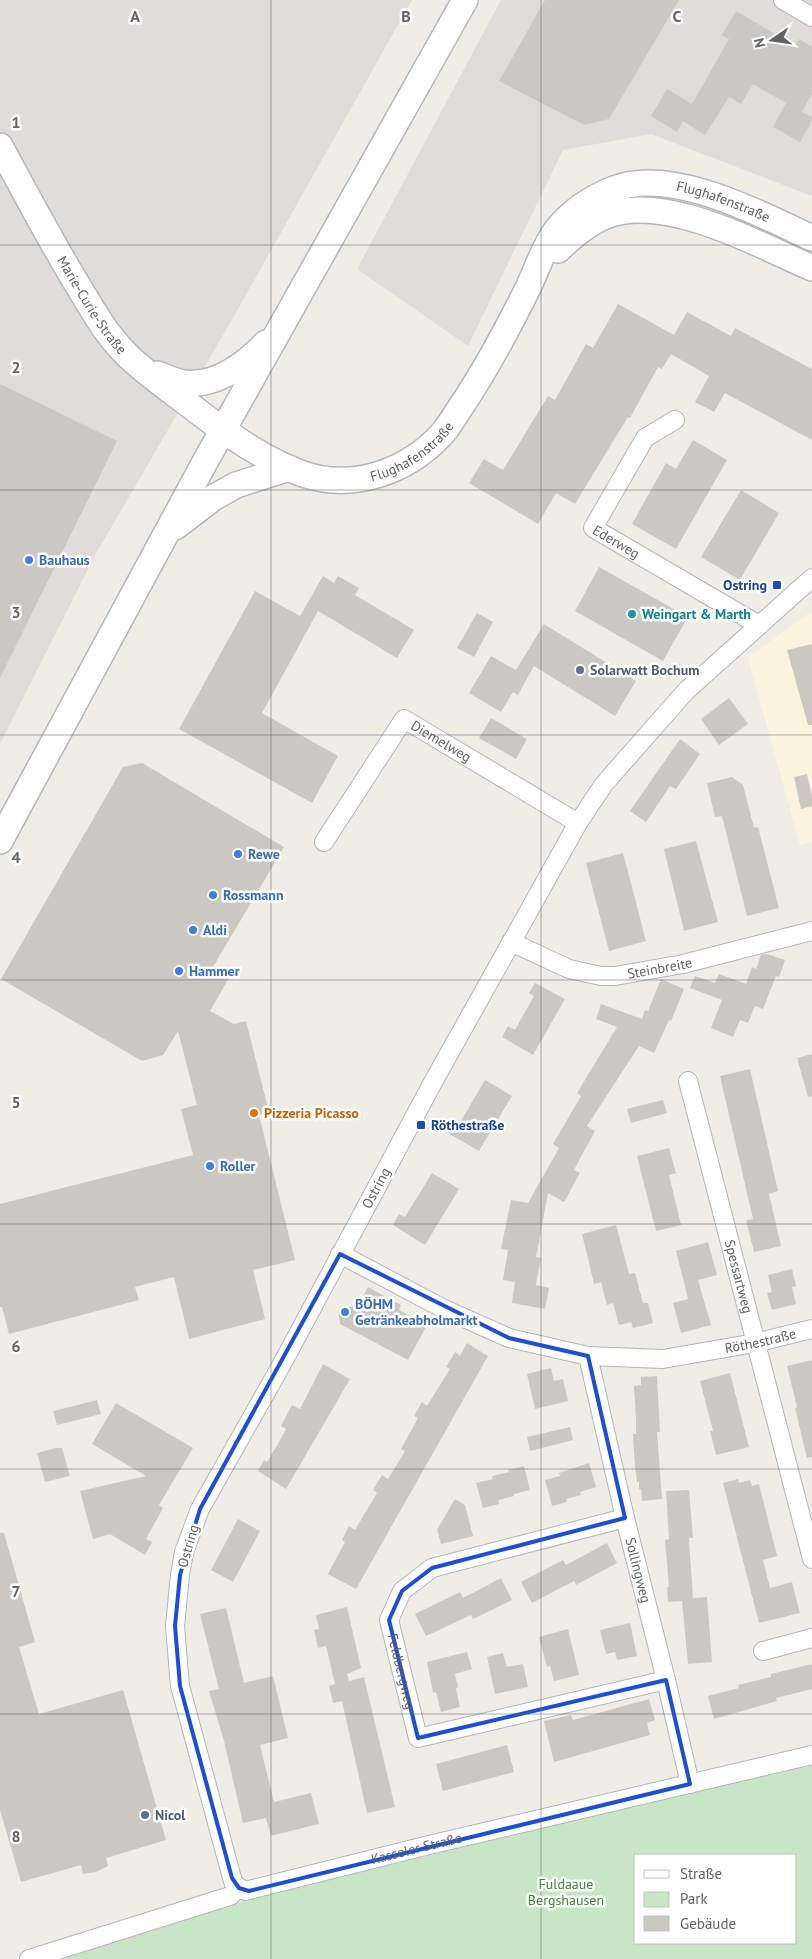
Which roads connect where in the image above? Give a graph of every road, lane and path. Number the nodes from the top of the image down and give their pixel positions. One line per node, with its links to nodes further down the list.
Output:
1 (465, 0): 8 (main road)
2 (783, 0): 3 (street)
3 (812, 17)
4 (0, 146): 9 (main road, Marie-Curie-Straße)
5 (812, 238): 7 (main road, Flughafenstraße)
6 (812, 268): 7 (main road, Flughafenstraße)
7 (529, 285): 12 (main road, Flughafenstraße)
8 (284, 323): 9 (main road); 11 (main road)
9 (146, 371): 11 (main road, Marie-Curie-Straße)
10 (675, 420): 15 (street, Ederweg)
11 (224, 431): 12 (main road, Flughafenstraße); 13 (main road)
12 (289, 468): 13 (main road)
13 (165, 536): 17 (main road)
14 (812, 578): 15 (street, Ostring)
15 (759, 625): 16 (street, Ostring)
16 (578, 822): 18 (street, Diemelweg); 20 (street, Ostring)
17 (0, 841)
18 (324, 842)
19 (812, 931): 20 (street, Steinbreite)
20 (511, 942): 22 (street, Ostring)
21 (688, 1081): 24 (street, Spessartweg)
22 (340, 1254): 25 (street, Röthestraße); 33 (street, Ostring)
23 (812, 1329): 24 (street, Röthestraße)
24 (755, 1343): 25 (street, Röthestraße); 27 (street, Spessartweg)
25 (588, 1356): 26 (street, Sollingweg)
26 (625, 1518): 30 (street, Sollingweg); 30 (street, Feldbergweg)
27 (812, 1559)
28 (812, 1638): 29 (street)
29 (763, 1651)
30 (666, 1680): 32 (street, Sollingweg)
31 (812, 1755): 32 (street, Kasseler Straße)
32 (690, 1784): 33 (street, Kasseler Straße)
33 (239, 1888): 34 (street, Kasseler Straße)
34 (29, 1959)

